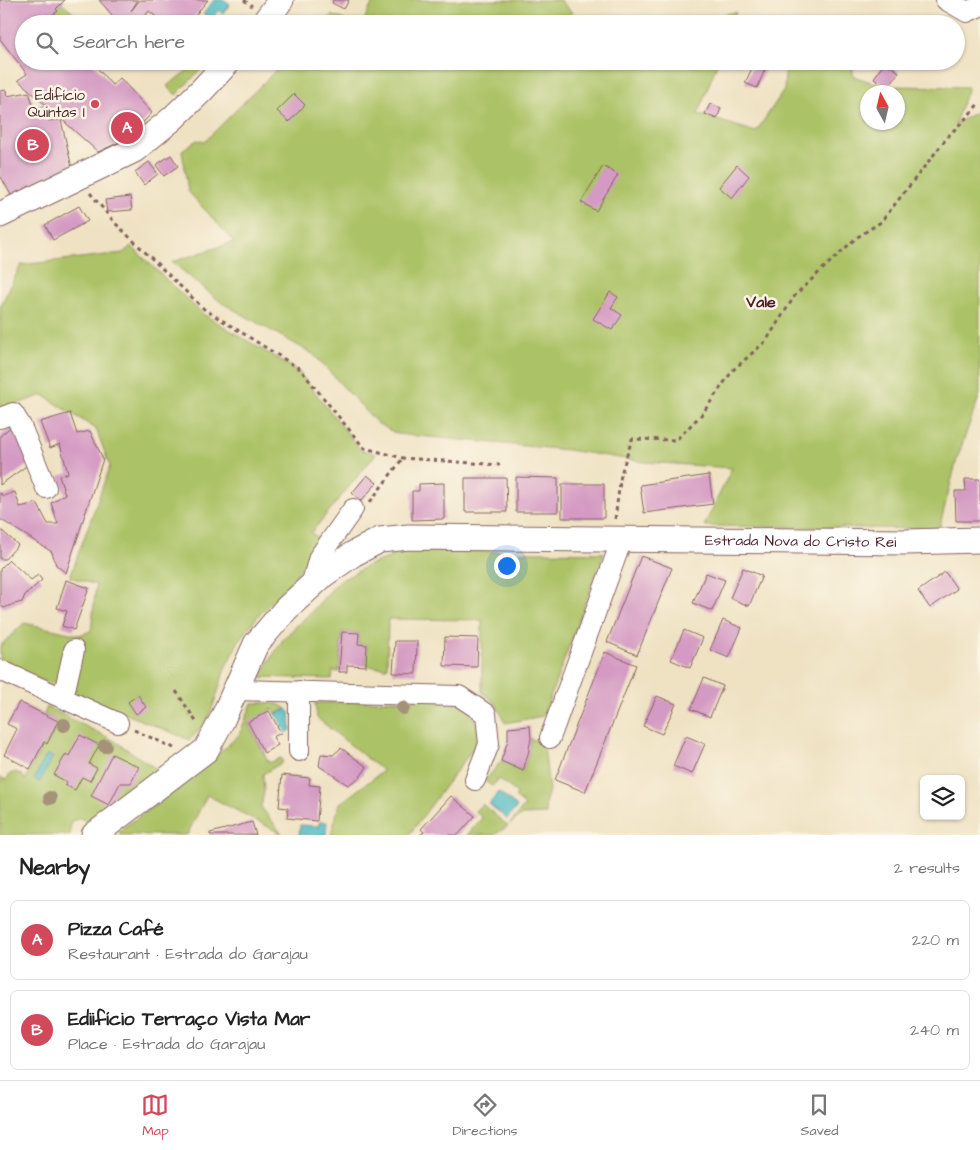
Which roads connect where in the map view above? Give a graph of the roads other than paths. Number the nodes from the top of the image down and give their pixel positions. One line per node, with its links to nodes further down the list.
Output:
1 (281, 0): 4 (street)
2 (946, 0): 3 (street)
3 (980, 6)
4 (270, 15)
5 (221, 70): 6 (street)
6 (0, 216)
7 (0, 418): 8 (street)
8 (46, 488)
9 (353, 509): 12 (street)
10 (617, 539): 11 (street, Estrada Nova do Cristo Rei); 12 (street, Estrada Nova do Cristo Rei); 19 (street)
11 (980, 540)
12 (311, 586): 15 (street, Estrada Nova do Cristo Rei)
13 (74, 650): 17 (street)
14 (0, 670): 17 (street)
15 (235, 690): 16 (street); 22 (street, Estrada Nova do Cristo Rei)
16 (299, 691): 20 (street); 21 (street)
17 (63, 698): 18 (street)
18 (118, 723)
19 (550, 738)
20 (299, 751)
21 (475, 780)
22 (96, 835)

